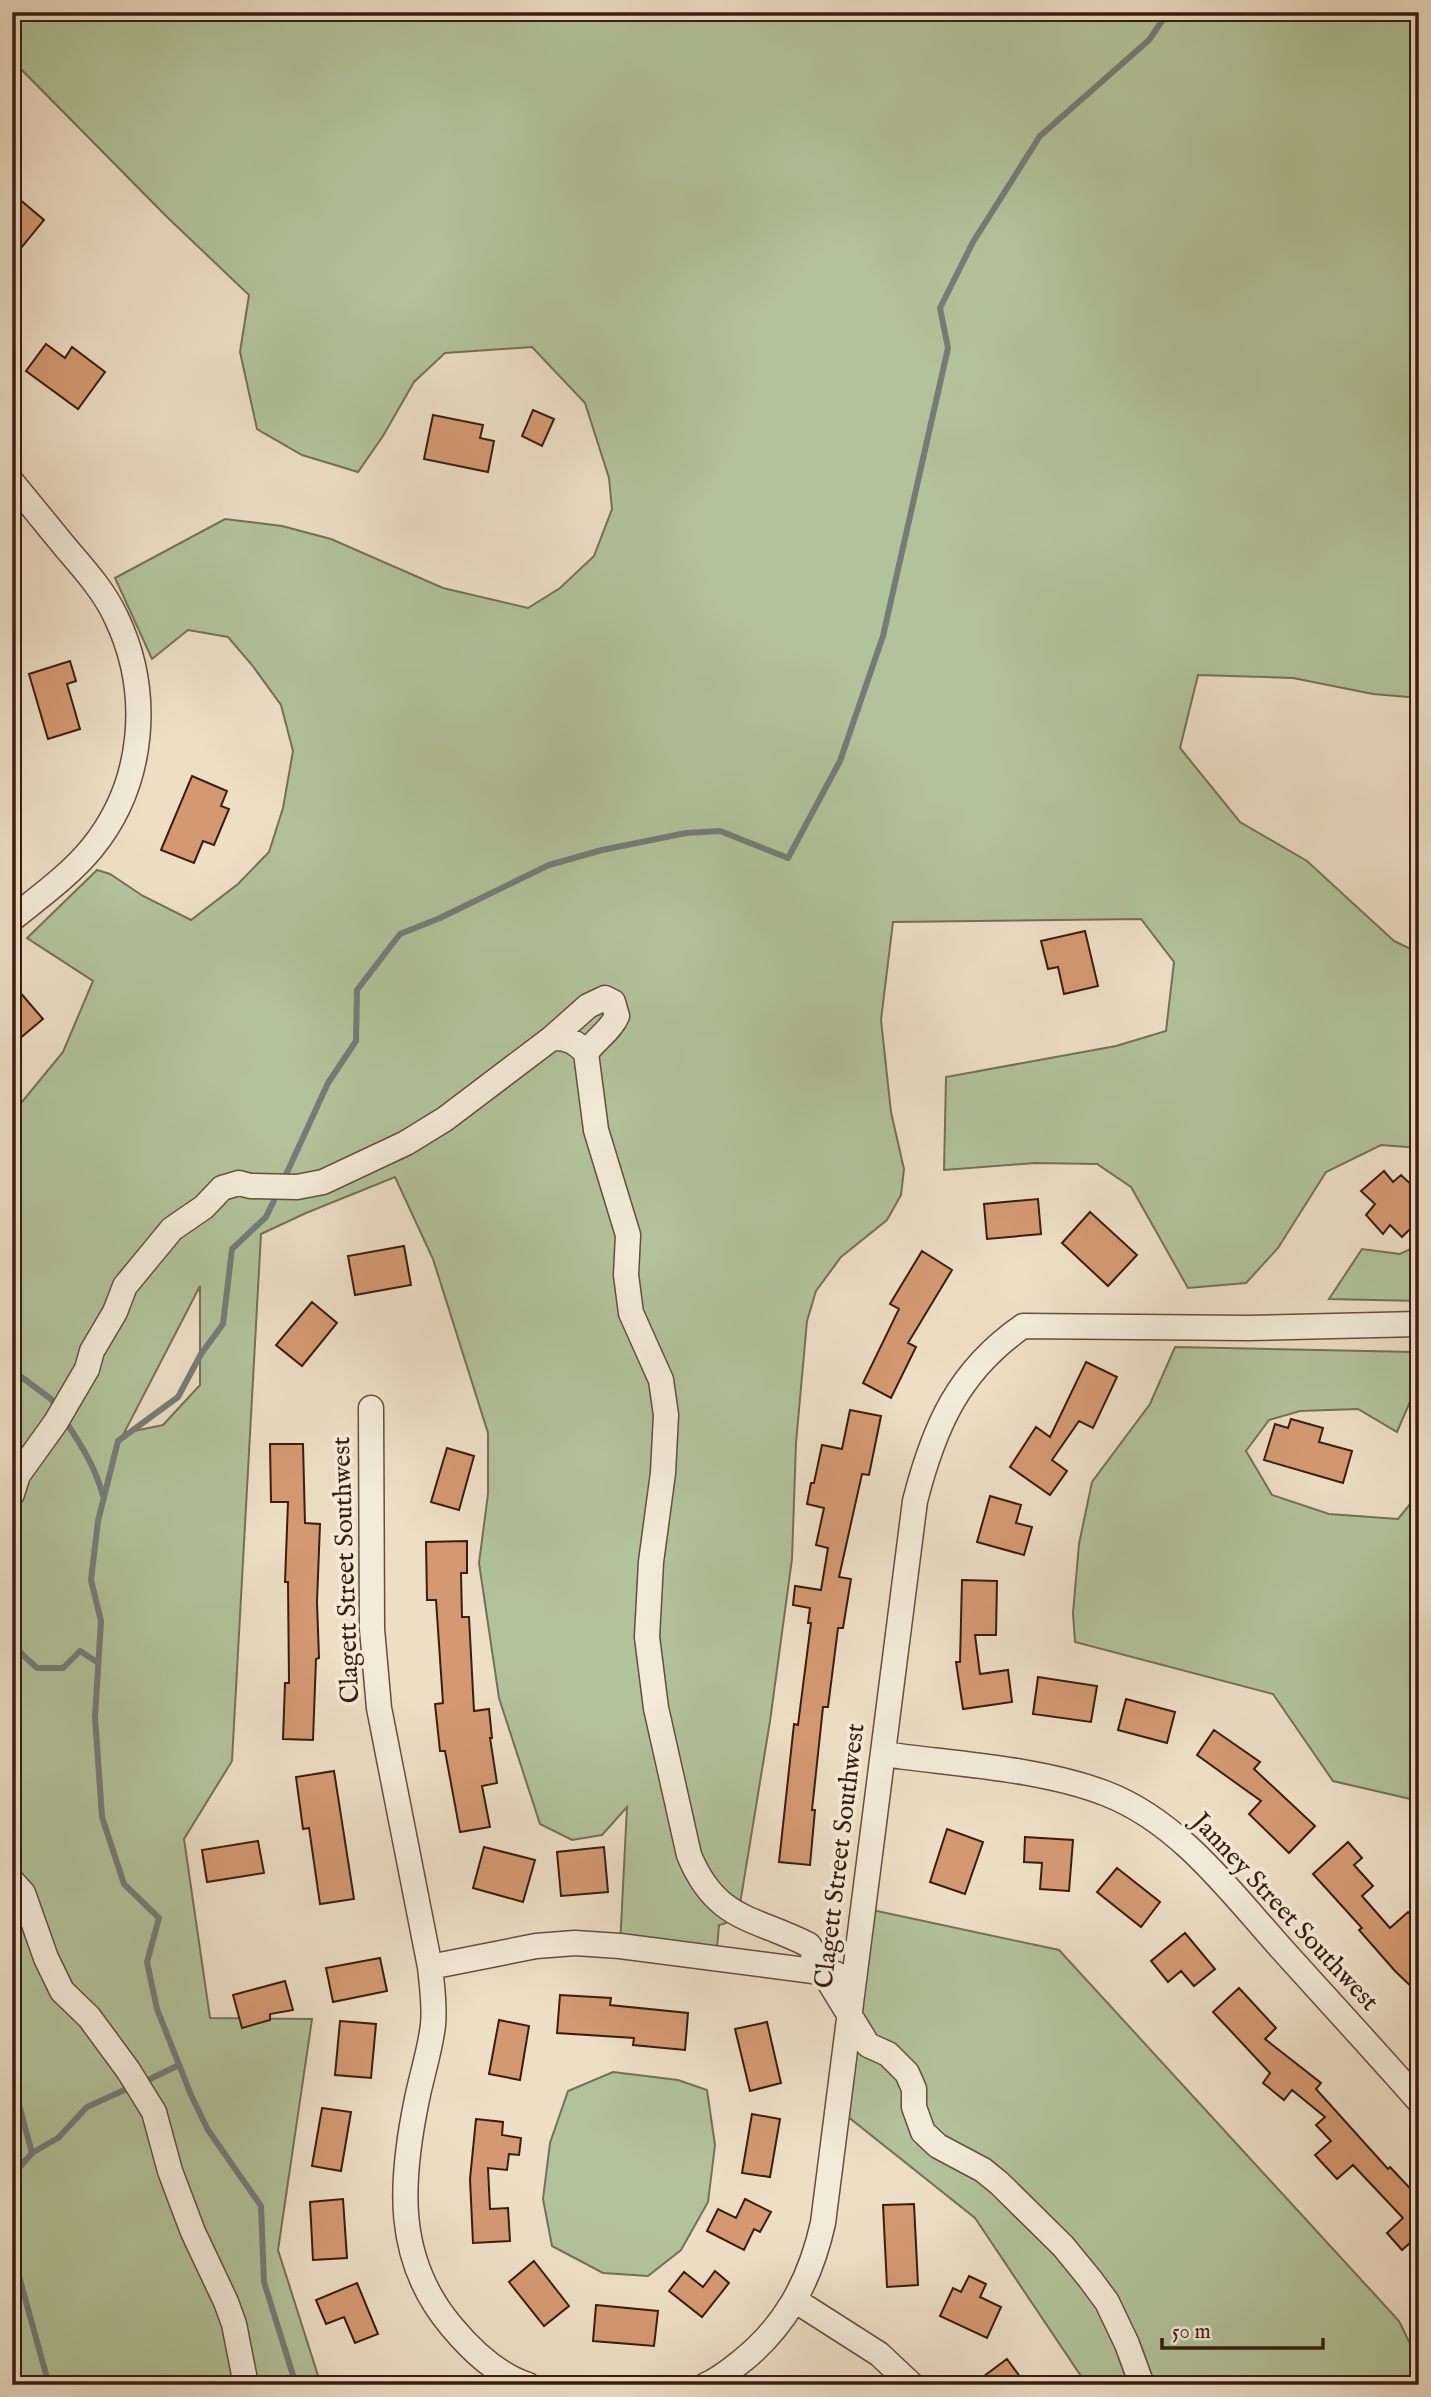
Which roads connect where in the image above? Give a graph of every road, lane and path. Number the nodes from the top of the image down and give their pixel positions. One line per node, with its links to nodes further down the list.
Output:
1 (12, 482): 2 (street)
2 (12, 919)
3 (552, 1038): 4 (street); 4 (street); 7 (street)
4 (586, 1053): 11 (street)
5 (1419, 1324): 8 (street, Clagett Street Southwest)
6 (371, 1408): 10 (street, Clagett Street Southwest)
7 (12, 1494)
8 (883, 1755): 12 (street, Clagett Street Southwest); 14 (street, Janney Street Southwest)
9 (12, 1881): 16 (street)
10 (429, 1967): 11 (street); 17 (street, Clagett Street Southwest)
11 (822, 1972): 12 (street); 13 (street)
12 (854, 1977): 13 (street, Clagett Street Southwest)
13 (849, 2013): 15 (street, Clagett Street Southwest); 20 (street)
14 (1419, 2101)
15 (796, 2301): 18 (street, Clagett Street Southwest); 19 (street)
16 (246, 2385)
17 (528, 2385)
18 (706, 2385)
19 (912, 2385)
20 (1142, 2385)

